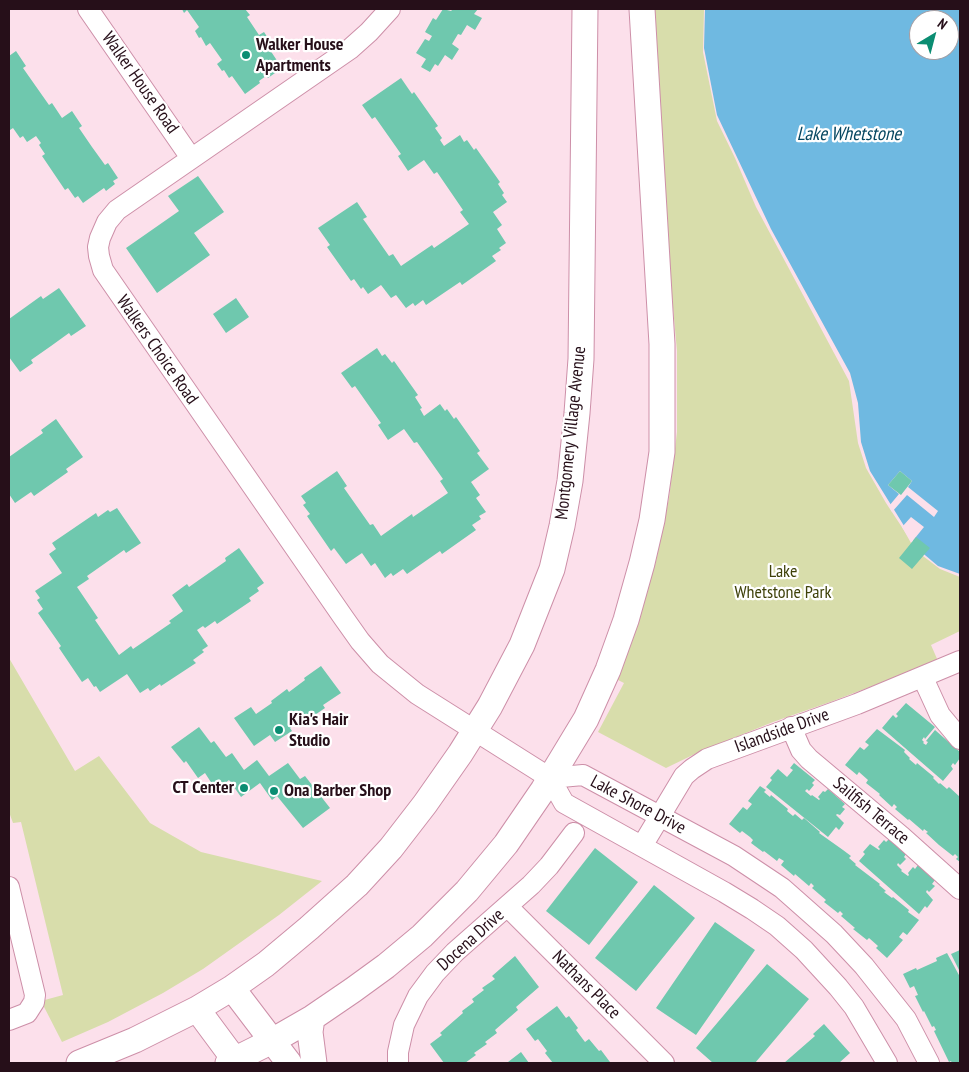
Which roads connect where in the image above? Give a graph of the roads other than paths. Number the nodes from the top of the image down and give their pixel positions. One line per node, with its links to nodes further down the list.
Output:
1 (88, 9): 5 (street, Walker House Road)
2 (390, 9): 5 (street, Walkers Choice Road)
3 (585, 9): 9 (main road, Montgomery Village Avenue)
4 (642, 9): 11 (main road)
5 (191, 158): 9 (street, Walkers Choice Road)
6 (960, 662): 7 (street, Islandside Drive)
7 (923, 678): 8 (street, Islandside Drive); 10 (street)
8 (791, 728): 12 (street, Islandside Drive); 16 (street, Sailfish Terrace)
9 (475, 731): 11 (street, Walkers Choice Road); 18 (main road, Montgomery Village Avenue)
10 (960, 739)
11 (550, 778): 12 (street, Lake Shore Drive); 14 (street, Lake Shore Drive); 20 (main road)
12 (660, 816): 14 (street, Islandside Drive); 30 (street, Lake Shore Drive)
13 (574, 833): 17 (street, Docena Drive)
14 (642, 846): 29 (street, Lake Shore Drive)
15 (9, 886): 21 (street)
16 (960, 889)
17 (508, 907): 27 (street, Docena Drive); 28 (street, Nathans Place)
18 (232, 988): 19 (main road, Montgomery Village Avenue); 22 (main road)
19 (197, 1009): 23 (main road); 24 (main road, Montgomery Village Avenue)
20 (312, 1018): 22 (main road); 26 (main road)
21 (9, 1020)
22 (272, 1041): 23 (main road); 25 (main road)
23 (233, 1062)
24 (79, 1063)
25 (288, 1063)
26 (314, 1063)
27 (398, 1063)
28 (664, 1063)
29 (888, 1063)
30 (929, 1063)

